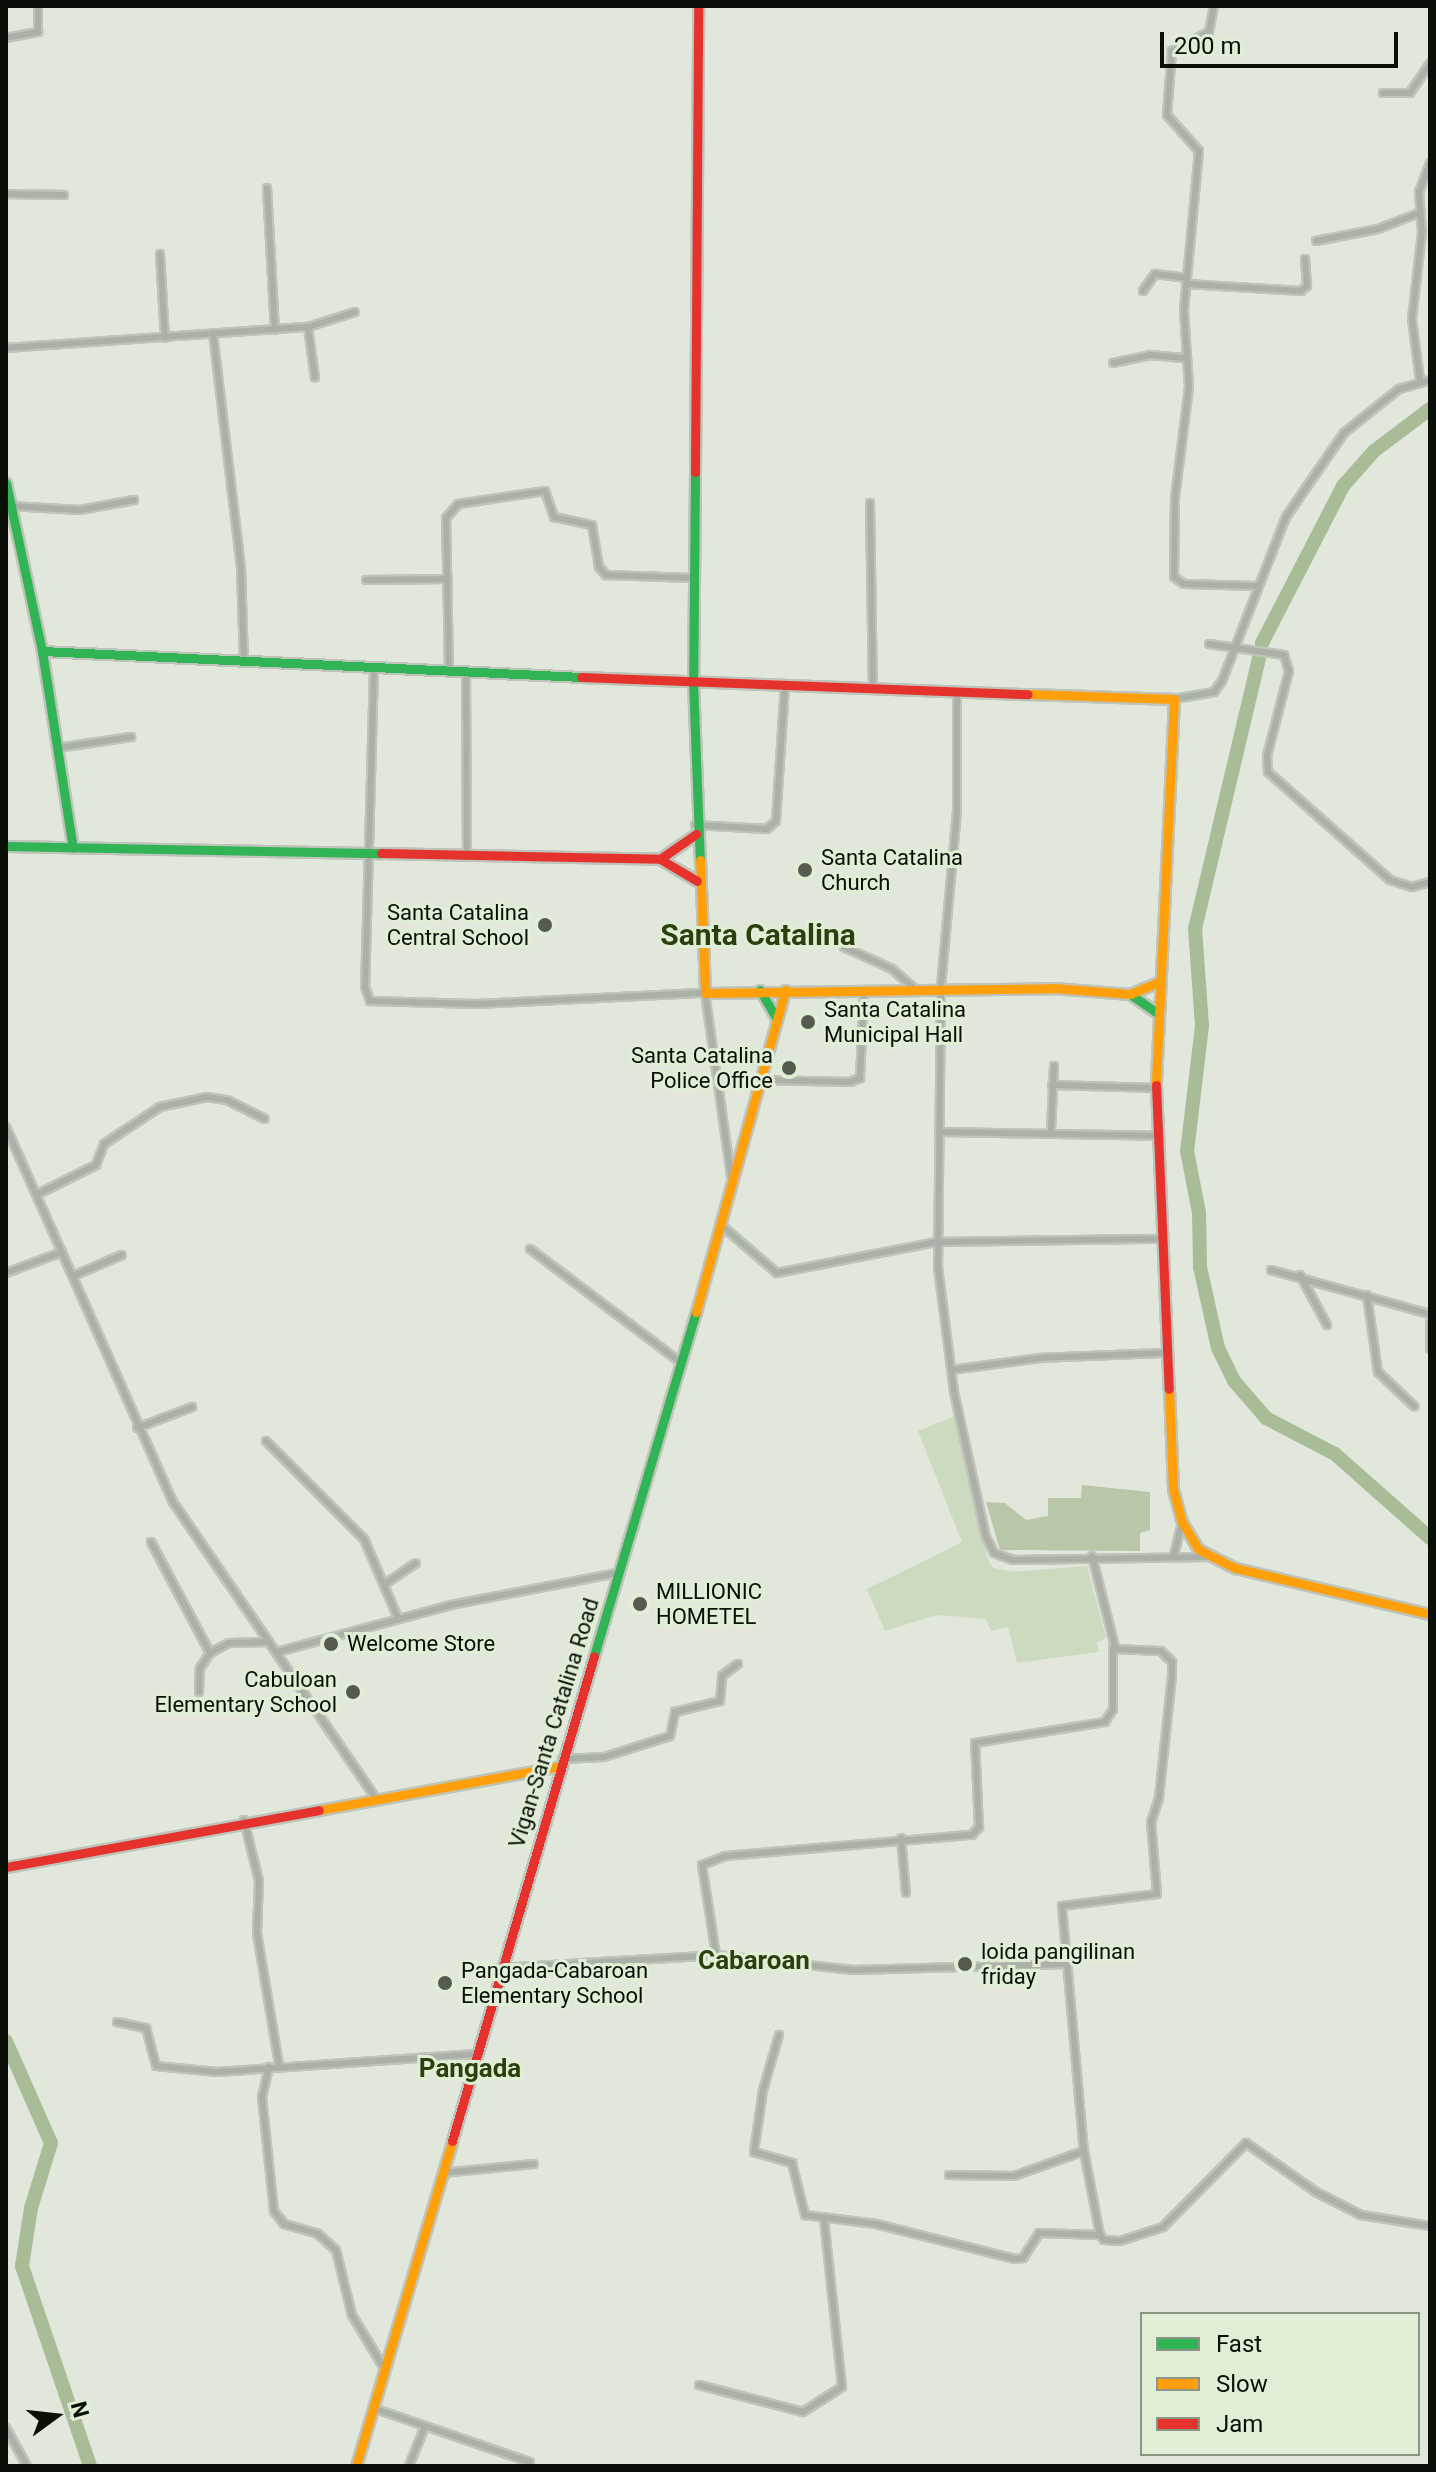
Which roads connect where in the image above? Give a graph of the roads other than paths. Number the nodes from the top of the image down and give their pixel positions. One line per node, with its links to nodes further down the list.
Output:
1 (38, 6): 4 (street)
2 (698, 6): 32 (street)
3 (1214, 6): 15 (street)
4 (6, 38)
5 (1430, 63): 6 (street)
6 (1383, 93)
7 (1430, 163): 11 (street)
8 (267, 188): 19 (street)
9 (6, 194): 10 (street)
10 (64, 195)
11 (1419, 213): 12 (street); 26 (street)
12 (1316, 241)
13 (160, 254): 21 (street)
14 (1305, 259): 15 (street)
15 (1187, 281): 16 (street); 23 (street)
16 (1143, 291)
17 (355, 312): 18 (street)
18 (308, 327): 19 (street); 25 (street)
19 (275, 330): 20 (street)
20 (213, 333): 21 (street); 39 (street)
21 (165, 338): 22 (street)
22 (6, 348)
23 (1186, 358): 24 (street); 35 (street)
24 (1113, 363)
25 (315, 378)
26 (1420, 380): 27 (street); 35 (street)
27 (1430, 380)
28 (6, 483): 31 (street)
29 (134, 500): 31 (street)
30 (870, 503): 45 (street)
31 (10, 506): 38 (street)
32 (693, 578): 33 (street); 43 (street)
33 (448, 579): 34 (street); 41 (street)
34 (366, 580)
35 (1256, 586): 37 (street)
36 (1209, 644): 37 (street)
37 (1235, 645): 47 (street); 57 (street)
38 (42, 651): 39 (street); 49 (street)
39 (244, 661): 40 (street)
40 (374, 669): 41 (street); 53 (street)
41 (449, 670): 42 (street)
42 (466, 673): 43 (street); 54 (street)
43 (693, 681): 44 (street); 50 (street)
44 (785, 685): 45 (street); 50 (street)
45 (873, 688): 46 (street)
46 (957, 691): 47 (street); 60 (street)
47 (1174, 699): 59 (street)
48 (131, 737): 49 (street)
49 (57, 748): 52 (street)
50 (696, 830): 55 (street); 56 (street)
51 (6, 846): 52 (street)
52 (73, 848): 53 (street)
53 (368, 853): 54 (street); 64 (street)
54 (467, 853): 55 (street)
55 (660, 859): 56 (street)
56 (697, 881): 64 (street)
57 (1430, 882)
58 (844, 947): 61 (street)
59 (1158, 982): 66 (street); 67 (street)
60 (941, 988): 61 (street); 66 (street); 76 (street)
61 (915, 989): 65 (street)
62 (760, 990): 63 (street); 64 (street); 68 (street)
63 (785, 990): 65 (street); 68 (street, Vigan-Santa Catalina Road)
64 (705, 993): 78 (street)
65 (864, 994): 70 (street)
66 (1130, 994): 67 (street)
67 (1156, 1012): 72 (street)
68 (777, 1019): 70 (street, Vigan-Santa Catalina Road)
69 (1054, 1066): 71 (street)
70 (764, 1080): 78 (street, Vigan-Santa Catalina Road)
71 (1052, 1085): 72 (street); 75 (street)
72 (1156, 1088): 77 (street)
73 (265, 1119): 79 (street)
74 (6, 1127): 79 (street)
75 (1051, 1130): 76 (street); 77 (street)
76 (939, 1132): 82 (street)
77 (1159, 1136): 81 (street)
78 (732, 1185): 80 (street, Vigan-Santa Catalina Road)
79 (36, 1195): 84 (street)
80 (721, 1225): 82 (street); 96 (street, Vigan-Santa Catalina Road)
81 (1159, 1239): 82 (street); 95 (street)
82 (937, 1242): 97 (street)
83 (530, 1249): 96 (street)
84 (62, 1252): 87 (street); 89 (street)
85 (122, 1255): 89 (street)
86 (1271, 1270): 88 (street)
87 (6, 1273)
88 (1300, 1275): 90 (street); 93 (street)
89 (73, 1276): 100 (street)
90 (1367, 1295): 91 (street); 98 (street)
91 (1430, 1314)
92 (1430, 1323): 94 (street)
93 (1327, 1325)
94 (1430, 1349)
95 (1166, 1353): 97 (street); 102 (street)
96 (680, 1362): 108 (street, Vigan-Santa Catalina Road)
97 (951, 1370): 105 (street)
98 (1414, 1406)
99 (192, 1407): 100 (street)
100 (137, 1428): 112 (street)
101 (266, 1441): 109 (street)
102 (1182, 1522): 104 (street); 106 (street)
103 (151, 1542): 115 (street)
104 (1174, 1555): 105 (street); 106 (street)
105 (1092, 1556): 113 (street)
106 (1209, 1557): 110 (street)
107 (416, 1563): 109 (street)
108 (617, 1573): 111 (street); 118 (street, Vigan-Santa Catalina Road)
109 (385, 1584): 111 (street)
110 (1430, 1614)
111 (398, 1618): 114 (street)
112 (269, 1642): 114 (street); 115 (street)
113 (1115, 1647): 121 (street); 125 (street)
114 (277, 1652): 119 (street)
115 (210, 1653): 117 (street)
116 (738, 1664): 118 (street)
117 (199, 1692)
118 (561, 1763): 119 (street); 126 (street, Vigan-Santa Catalina Road)
119 (376, 1798): 120 (street)
120 (244, 1820): 122 (street); 130 (street)
121 (901, 1838): 123 (street); 124 (street)
122 (6, 1867)
123 (906, 1893)
124 (716, 1955): 125 (street); 126 (street)
125 (1065, 1964): 132 (street)
126 (499, 1968): 129 (street, Vigan-Santa Catalina Road)
127 (117, 2022): 131 (street)
128 (779, 2035): 136 (street)
129 (475, 2054): 130 (street); 134 (street, Vigan-Santa Catalina Road)
130 (279, 2065): 131 (street)
131 (269, 2067): 139 (street)
132 (1084, 2151): 135 (street); 138 (street)
133 (534, 2164): 134 (street)
134 (440, 2173): 139 (street, Vigan-Santa Catalina Road)
135 (949, 2175)
136 (824, 2219): 138 (street); 140 (street)
137 (1430, 2226): 138 (street)
138 (1100, 2235)
139 (384, 2368): 141 (street, Vigan-Santa Catalina Road)
140 (699, 2385)
141 (373, 2408): 143 (street); 146 (street, Vigan-Santa Catalina Road)
142 (6, 2428): 145 (street)
143 (424, 2429): 144 (street); 147 (street)
144 (530, 2462)
145 (27, 2466)
146 (356, 2466)
147 (409, 2466)

